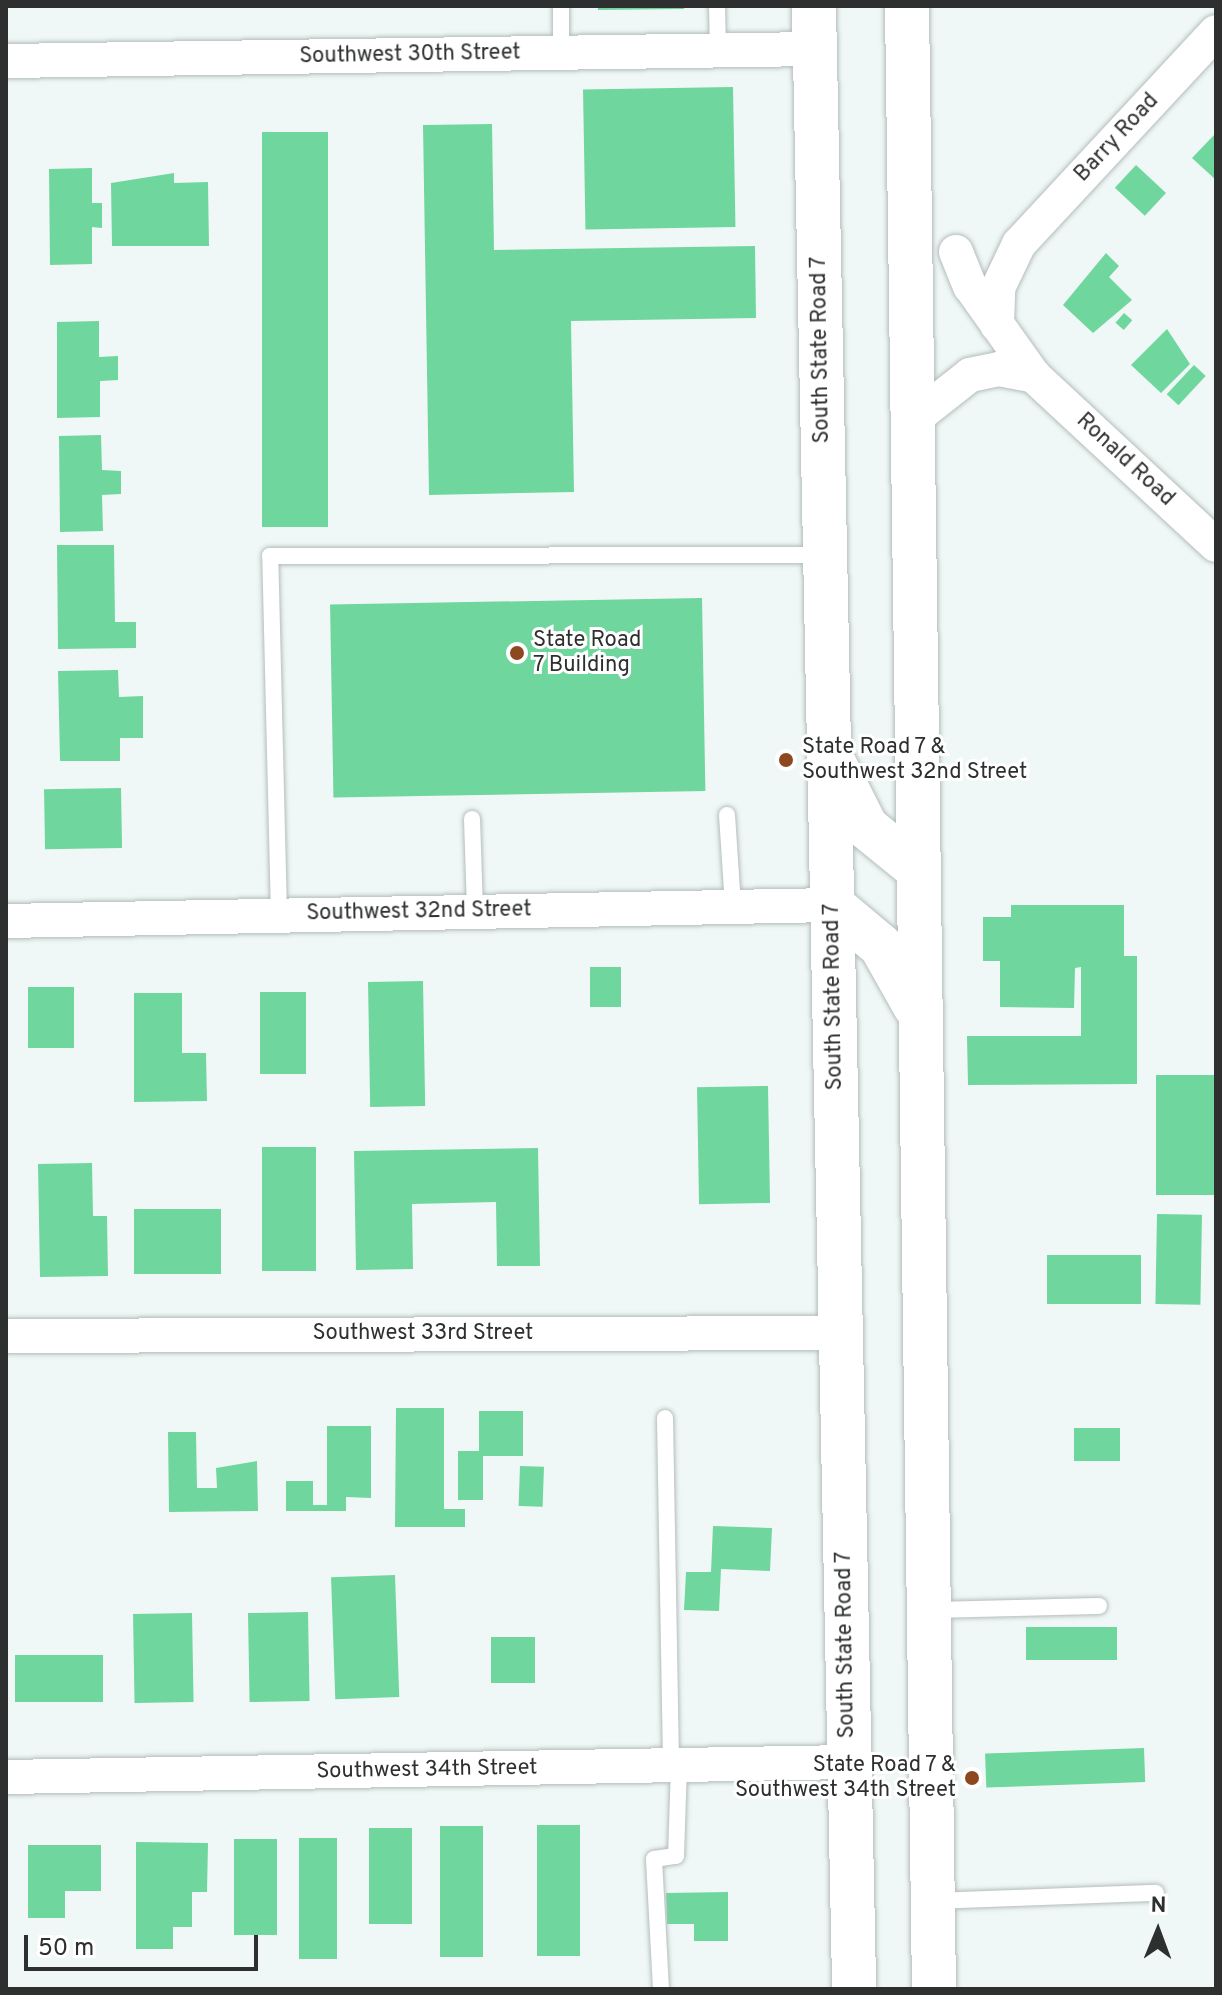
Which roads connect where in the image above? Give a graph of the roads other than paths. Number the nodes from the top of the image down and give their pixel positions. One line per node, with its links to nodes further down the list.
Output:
1 (561, 6): 8 (lane)
2 (717, 6): 7 (lane)
3 (814, 6): 6 (main road, South State Road 7)
4 (907, 6): 10 (main road)
5 (1216, 32): 11 (street, Barry Road)
6 (815, 49): 7 (street, Southwest 30th Street); 17 (main road, South State Road 7)
7 (718, 51): 8 (street, Southwest 30th Street)
8 (561, 53): 9 (street, Southwest 30th Street)
9 (6, 61)
10 (911, 222): 12 (street, Ronald Road); 15 (main road)
11 (1019, 244): 12 (street); 13 (street, Barry Road)
12 (956, 252): 13 (street, Ronald Road)
13 (997, 325): 14 (street, Ronald Road)
14 (1034, 376): 15 (street); 16 (street, Ronald Road)
15 (913, 420): 21 (main road)
16 (1216, 545)
17 (825, 555): 18 (main road, South State Road 7); 25 (lane)
18 (829, 748): 21 (main road); 22 (main road, South State Road 7)
19 (727, 815): 23 (lane)
20 (472, 819): 24 (lane)
21 (915, 867): 27 (main road)
22 (832, 905): 23 (street, Southwest 32nd Street); 27 (main road); 28 (main road, South State Road 7)
23 (733, 906): 24 (street, Southwest 32nd Street)
24 (475, 911): 25 (street, Southwest 32nd Street)
25 (279, 915): 26 (street, Southwest 32nd Street)
26 (6, 921)
27 (916, 1008): 32 (main road)
28 (841, 1333): 29 (street, Southwest 33rd Street); 33 (main road, South State Road 7)
29 (6, 1336)
30 (665, 1418): 34 (lane)
31 (1099, 1606): 32 (lane)
32 (926, 1610): 37 (main road)
33 (848, 1762): 34 (street, Southwest 34th Street); 39 (main road, South State Road 7)
34 (675, 1765): 35 (street, Southwest 34th Street); 38 (lane)
35 (6, 1777)
36 (1156, 1893): 37 (lane)
37 (932, 1901): 40 (main road)
38 (661, 1989)
39 (854, 1989)
40 (934, 1989)

